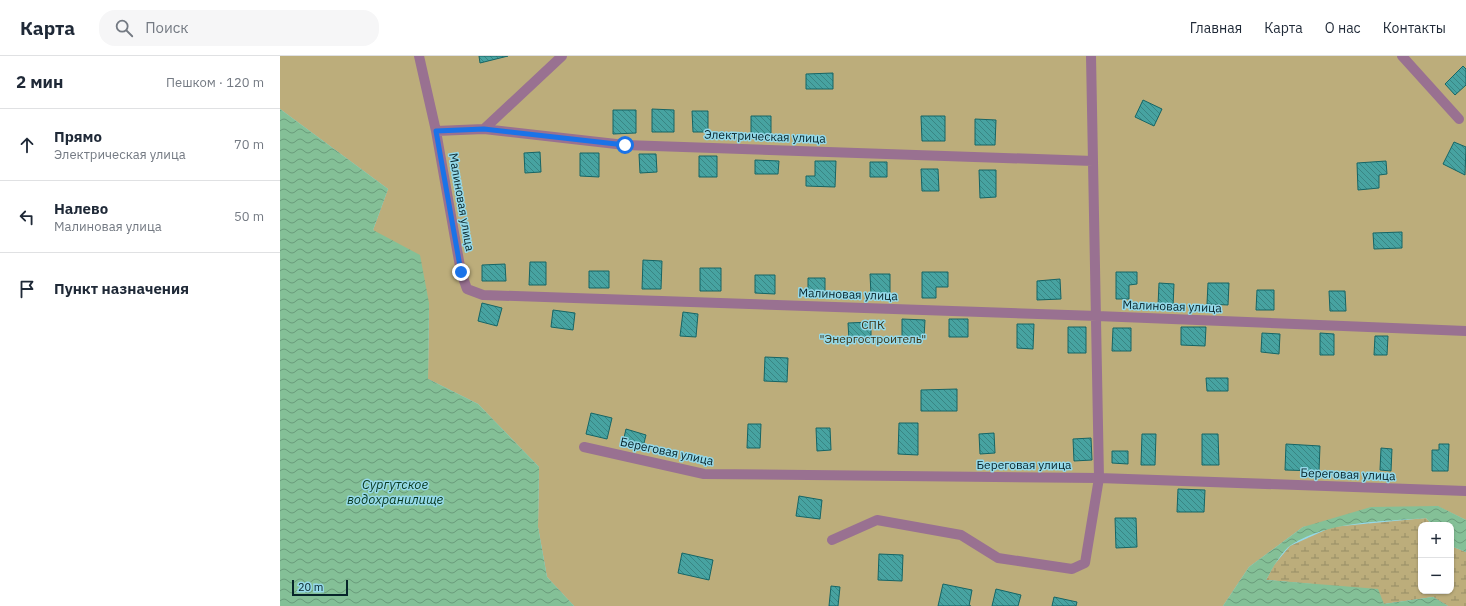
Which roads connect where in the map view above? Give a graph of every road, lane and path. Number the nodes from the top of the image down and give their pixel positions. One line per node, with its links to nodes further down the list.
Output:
1 (419, 56): 7 (street, Малиновая улица)
2 (562, 56): 6 (street)
3 (1091, 56): 8 (street)
4 (1402, 56): 5 (street)
5 (1459, 119)
6 (484, 129): 7 (street, Электрическая улица); 8 (street, Электрическая улица)
7 (436, 131): 9 (street, Малиновая улица)
8 (1094, 161): 9 (street)
9 (1097, 316): 10 (street, Малиновая улица); 12 (street)
10 (1466, 332)
11 (584, 447): 12 (street, Береговая улица)
12 (1099, 478): 13 (street, Береговая улица); 14 (street)
13 (1466, 491)
14 (832, 540)

